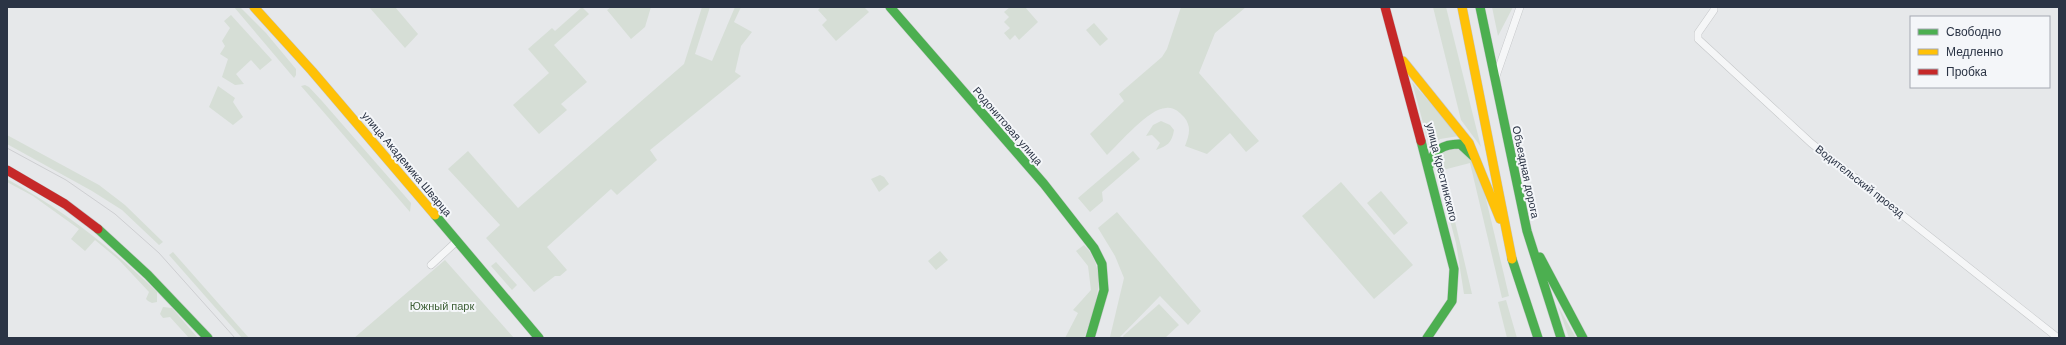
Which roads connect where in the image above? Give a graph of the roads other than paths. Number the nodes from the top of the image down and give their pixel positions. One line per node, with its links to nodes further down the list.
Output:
1 (254, 7): 15 (street, улица Академика Шварца)
2 (890, 7): 20 (street, Родонитовая улица)
3 (1385, 7): 8 (street, улица Крестинского)
4 (1462, 7): 14 (street)
5 (1480, 7): 9 (street, Объездная дорога)
6 (1520, 7): 9 (street)
7 (1714, 7): 26 (street, Водительский проезд)
8 (1400, 59): 10 (street); 12 (street, улица Крестинского)
9 (1494, 81): 13 (street, Объездная дорога)
10 (1478, 160): 12 (street); 14 (street)
11 (7, 170): 18 (street)
12 (1429, 170): 21 (street, улица Крестинского)
13 (1527, 231): 24 (street, Объездная дорога); 25 (street)
14 (1507, 239): 17 (street)
15 (457, 241): 16 (street); 19 (street, улица Академика Шварца)
16 (431, 265)
17 (1518, 280): 22 (street); 23 (street)
18 (208, 338)
19 (539, 338)
20 (1090, 338)
21 (1427, 338)
22 (1530, 338)
23 (1538, 338)
24 (1561, 338)
25 (1584, 338)
26 (2058, 338)

